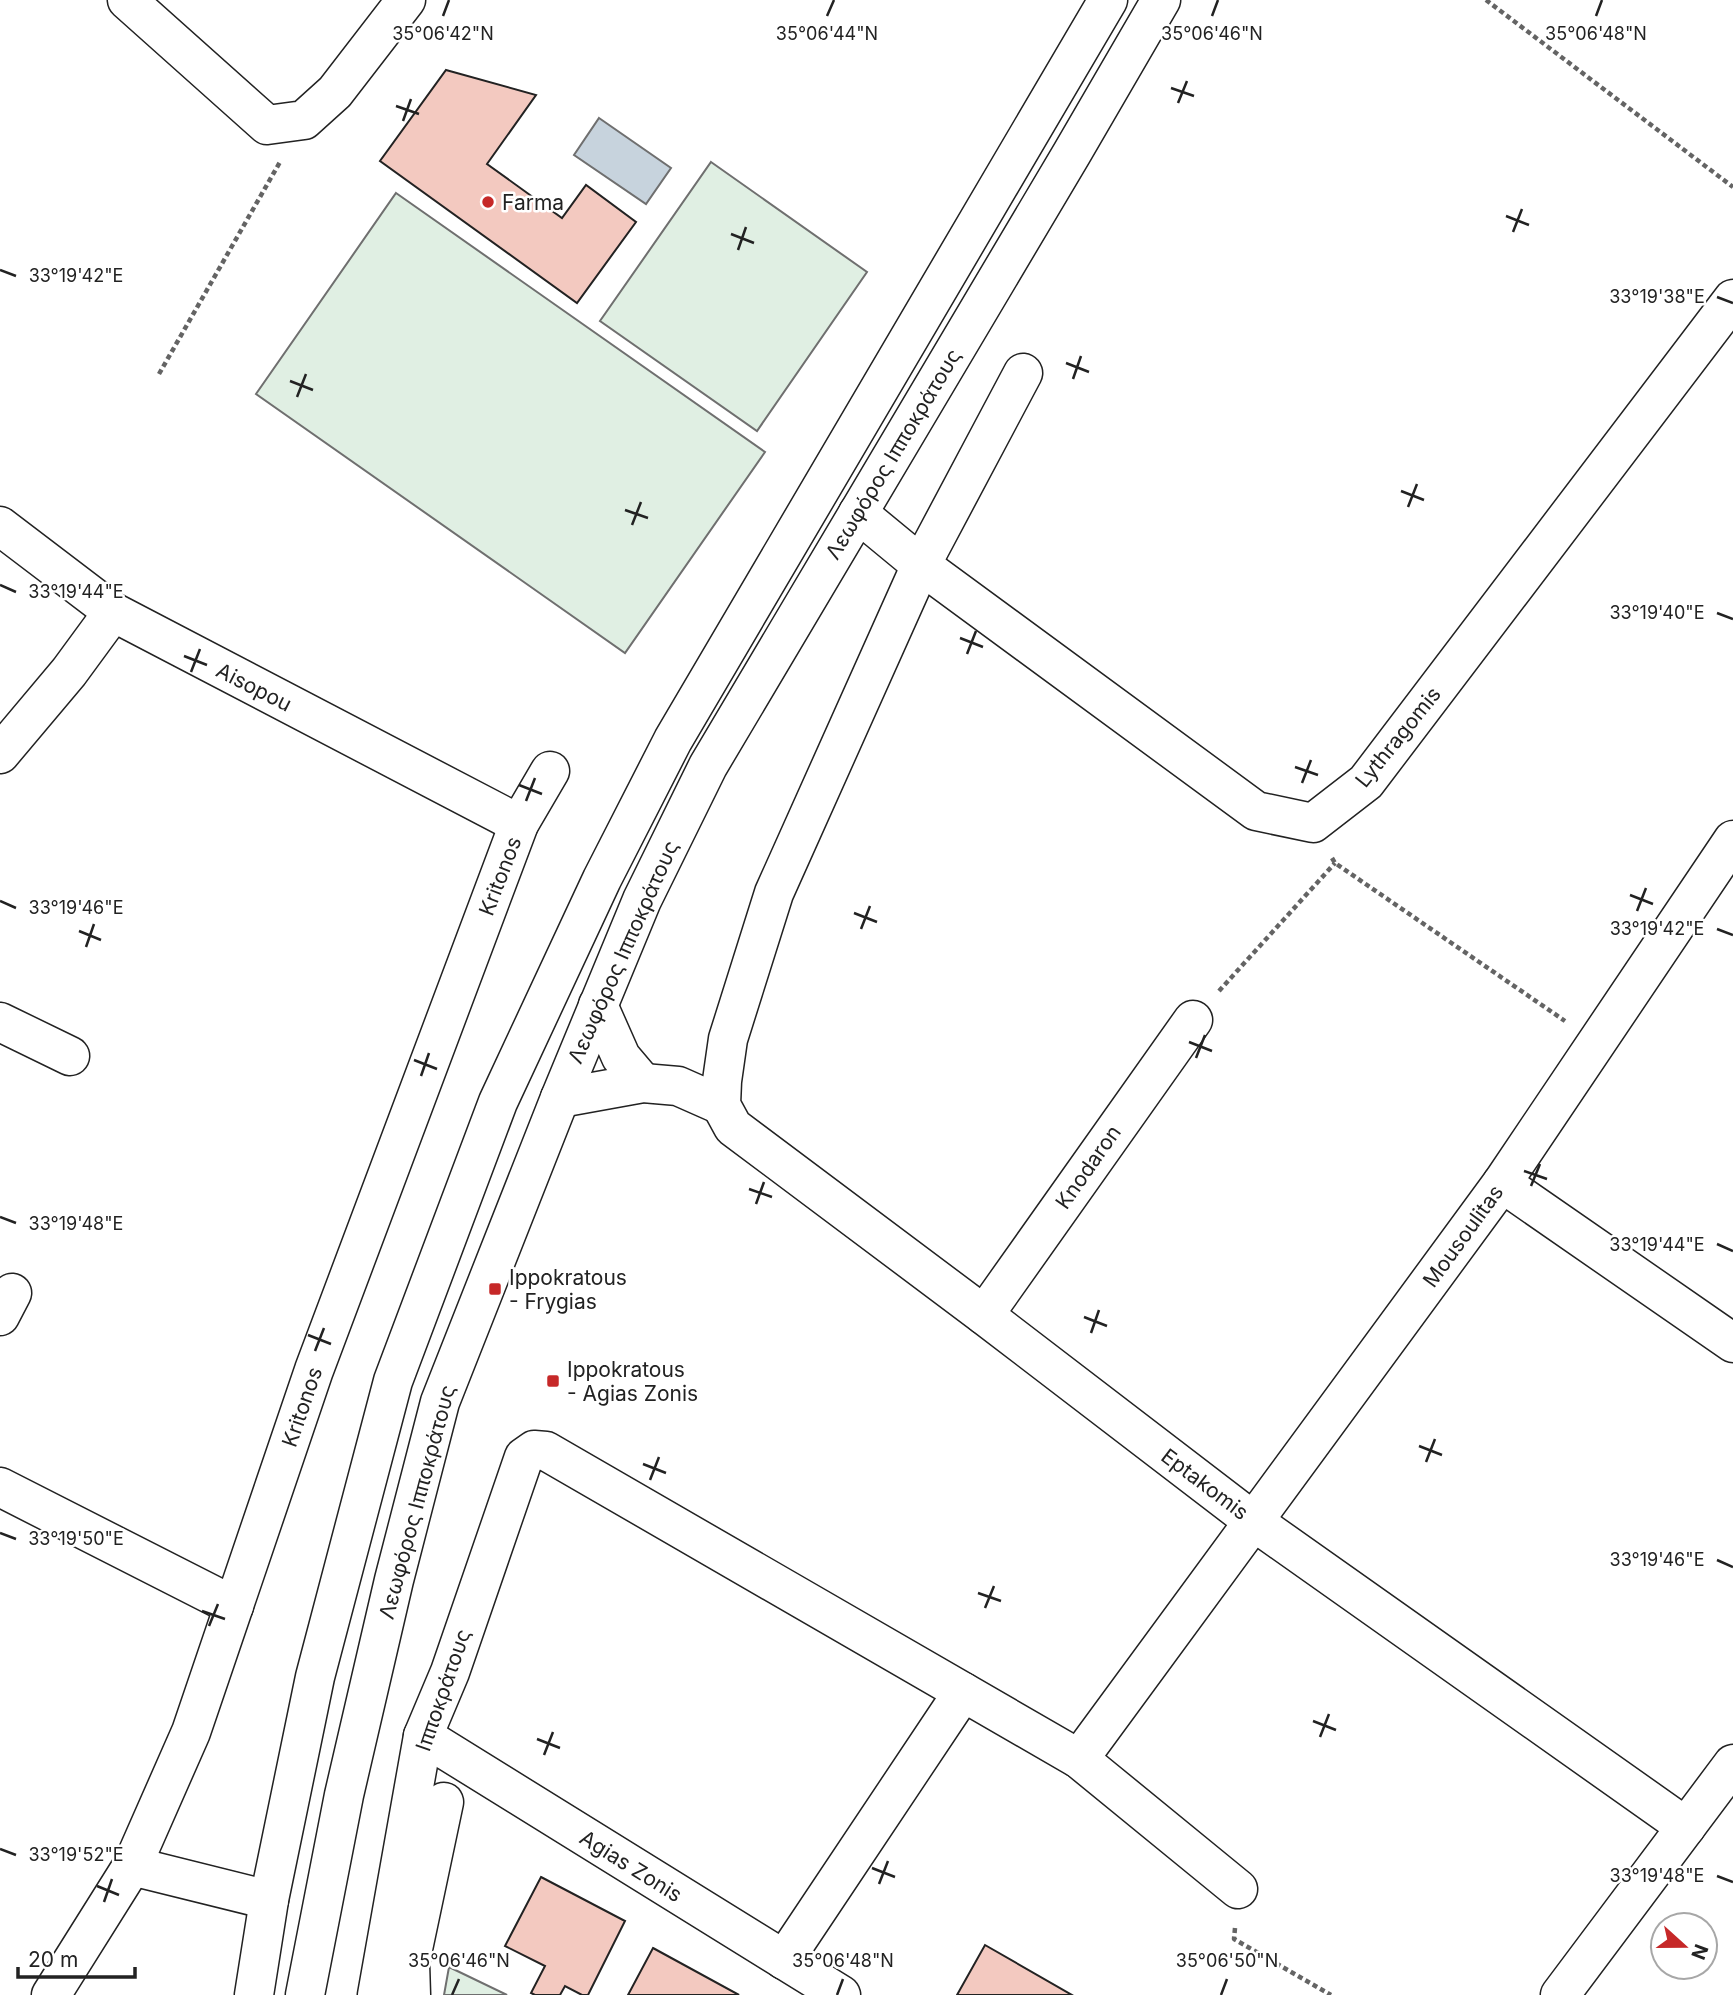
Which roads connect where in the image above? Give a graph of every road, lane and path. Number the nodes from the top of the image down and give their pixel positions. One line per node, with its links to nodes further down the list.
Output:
1 (127, 0): 6 (street)
2 (406, 0): 6 (street)
3 (1108, 0): 43 (street)
4 (1160, 0): 11 (street, Λεωφόρος Ιπποκράτους)
5 (1486, 0): 7 (path)
6 (304, 120): 10 (path)
7 (1733, 187)
8 (1733, 299): 17 (street, Lythragomis)
9 (1023, 373): 13 (street)
10 (159, 374)
11 (858, 513): 13 (street); 21 (street, Λεωφόρος Ιπποκράτους)
12 (0, 526): 14 (street, Aisopou)
13 (921, 565): 17 (street); 28 (street)
14 (113, 612): 15 (street); 18 (street, Aisopou)
15 (0, 754)
16 (550, 771): 18 (street, Kritonos)
17 (1313, 823): 20 (path)
18 (519, 824): 34 (street, Kritonos)
19 (1733, 840): 24 (street, Mousoulitas)
20 (1335, 863): 22 (path); 24 (path)
21 (598, 1005): 26 (street); 27 (street, Λεωφόρος Ιπποκράτους)
22 (1193, 1020): 30 (street, Knodaron)
23 (0, 1022): 25 (street)
24 (1597, 1042): 29 (street, Mousoulitas)
25 (70, 1056)
26 (642, 1083): 27 (street, Eptakomis); 28 (street, Eptakomis)
27 (560, 1098): 48 (street, Λεωφόρος Ιπποκράτους)
28 (727, 1116): 30 (street, Eptakomis)
29 (1502, 1183): 31 (street); 33 (street, Mousoulitas)
30 (984, 1315): 33 (street, Eptakomis)
31 (1733, 1343)
32 (0, 1487): 34 (street)
33 (1253, 1521): 37 (street, Mousoulitas); 40 (street, Eptakomis)
34 (234, 1606): 41 (street, Kritonos)
35 (963, 1692): 36 (street, Ιπποκράτους); 37 (street); 44 (street)
36 (422, 1736): 44 (street, Agias Zonis); 49 (street, Ιπποκράτους)
37 (1079, 1759): 42 (street)
38 (1733, 1763): 40 (street)
39 (444, 1802): 50 (street)
40 (1686, 1827): 45 (street)
41 (132, 1866): 43 (street); 46 (street, Kritonos)
42 (1238, 1889): 52 (path)
43 (269, 1900): 47 (street)
44 (784, 1960): 51 (street, Agias Zonis)
45 (1573, 1990)
46 (51, 1995)
47 (254, 1995)
48 (305, 1995)
49 (377, 1995)
50 (411, 1995)
51 (841, 1995)
52 (1331, 1995)

